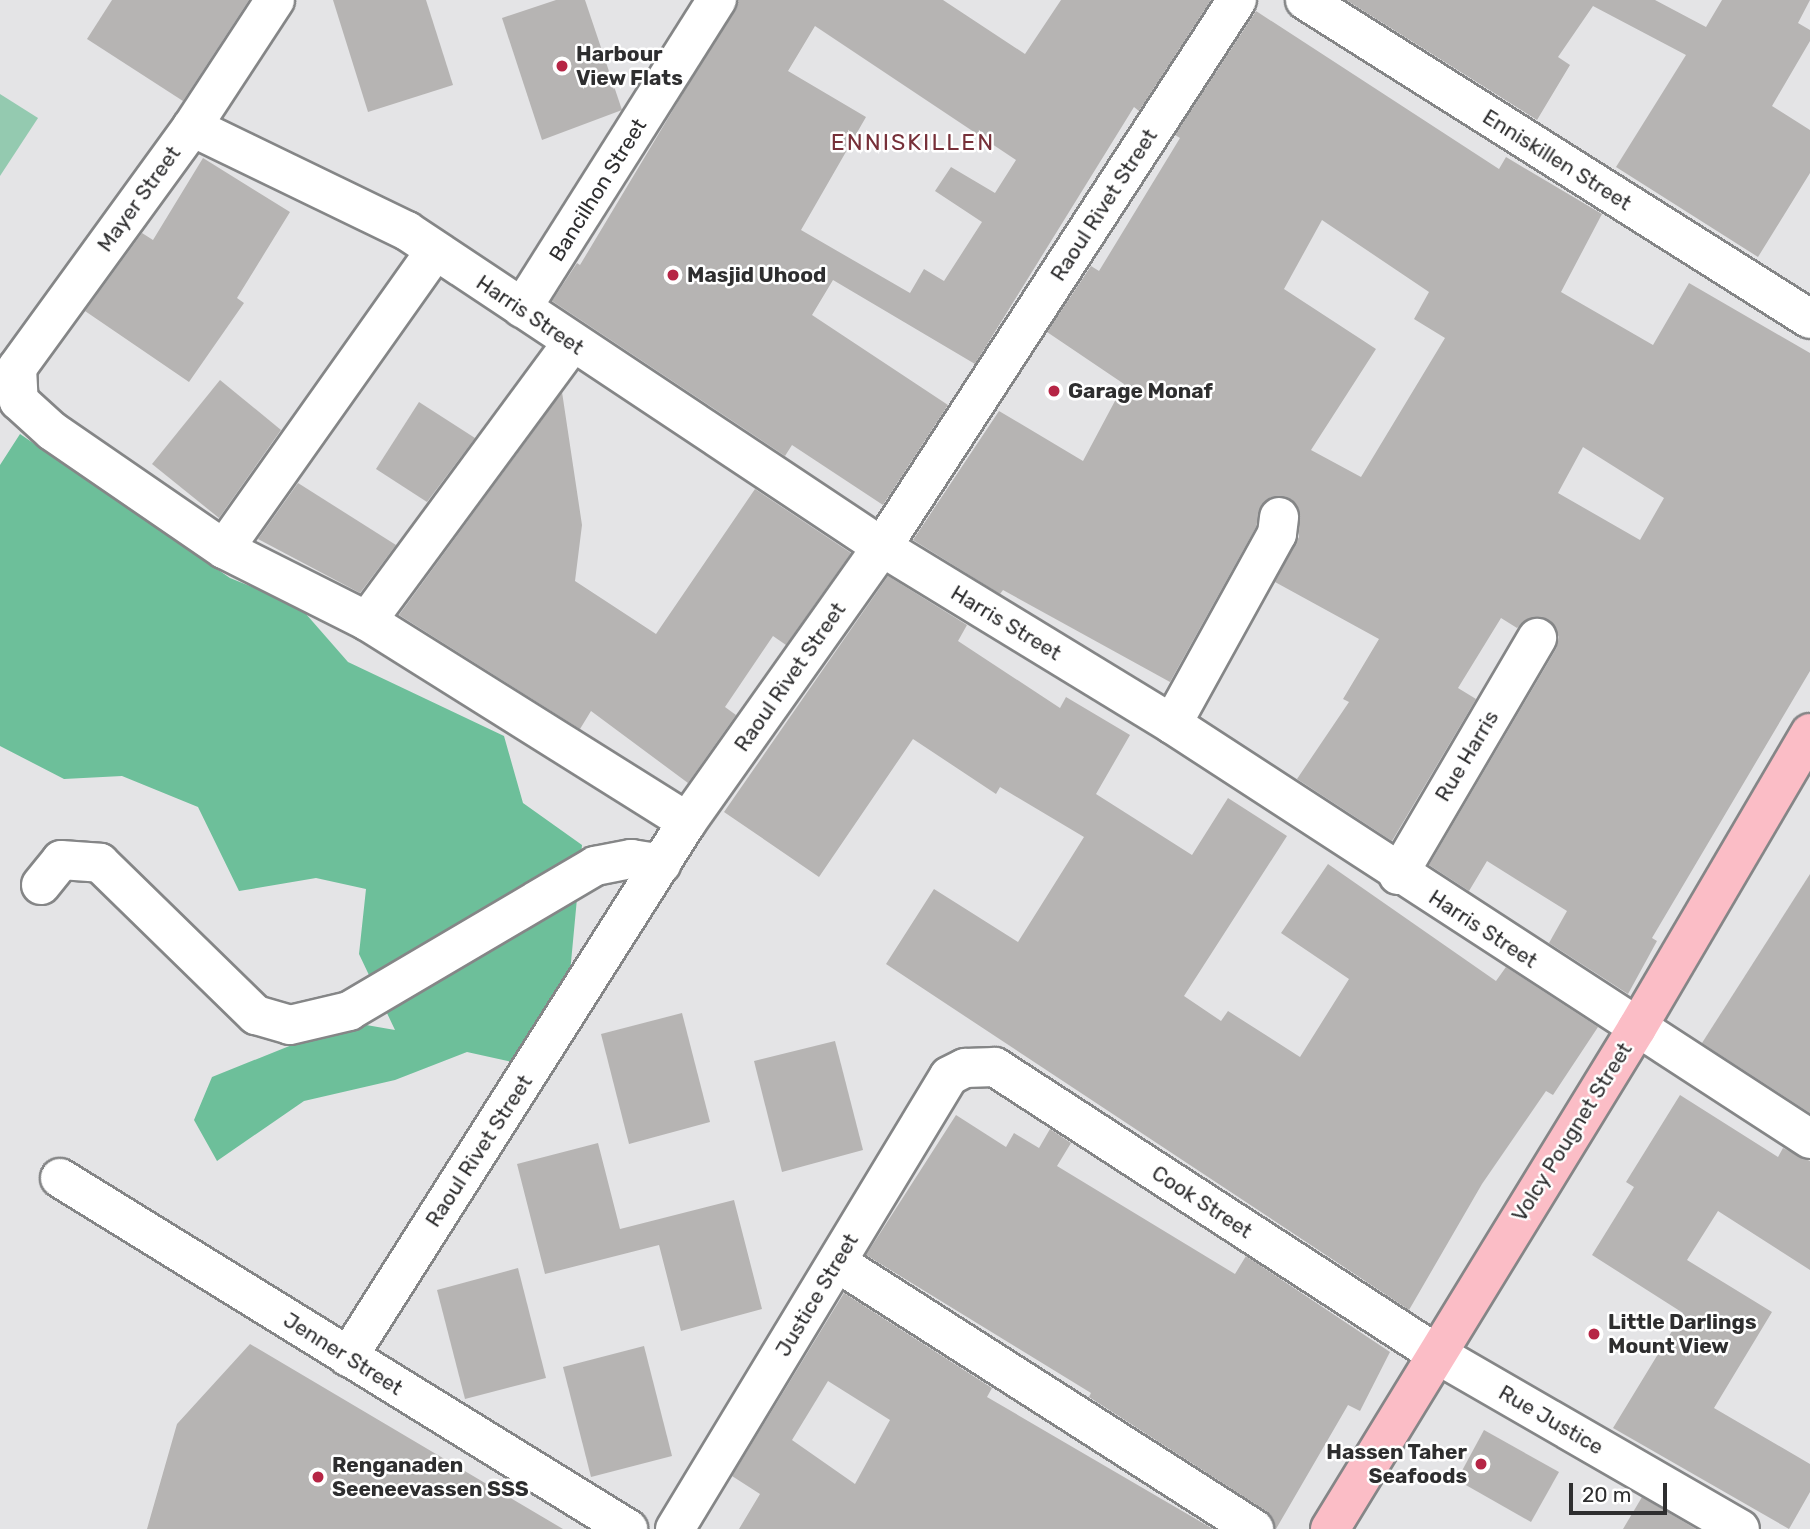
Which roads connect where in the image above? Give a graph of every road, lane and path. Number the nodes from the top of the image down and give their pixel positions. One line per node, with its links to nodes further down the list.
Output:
1 (275, 0): 5 (street, Mayer Street)
2 (718, 0): 7 (street, Bancilhon Street)
3 (1237, 0): 11 (street, Raoul Rivet Street)
4 (1305, 0): 8 (street, Enniskillen Street)
5 (192, 127): 6 (street, Harris Street); 12 (street, Mayer Street)
6 (435, 251): 7 (street, Harris Street); 12 (street)
7 (522, 309): 9 (street, Harris Street)
8 (1810, 319)
9 (571, 344): 11 (street, Harris Street); 13 (street)
10 (1279, 517): 15 (street)
11 (882, 547): 15 (street, Harris Street); 17 (street, Raoul Rivet Street)
12 (224, 549): 13 (street)
13 (367, 621): 17 (street)
14 (1537, 638): 19 (street, Rue Harris)
15 (1172, 724): 19 (street, Harris Street)
16 (1810, 733): 21 (main road, Volcy Pougnet Street)
17 (687, 822): 18 (street, Raoul Rivet Street)
18 (662, 864): 20 (street); 27 (street, Raoul Rivet Street)
19 (1398, 875): 21 (street, Harris Street)
20 (41, 885)
21 (1637, 1028): 23 (street, Harris Street); 26 (main road, Volcy Pougnet Street)
22 (965, 1068): 25 (street, Justice Street); 26 (street, Cook Street)
23 (1810, 1139)
24 (60, 1178): 27 (street, Jenner Street)
25 (838, 1263): 29 (street, Justice Street); 30 (street)
26 (1435, 1353): 31 (main road, Volcy Pougnet Street); 32 (street, Rue Justice)
27 (348, 1357): 28 (street, Jenner Street)
28 (628, 1529)
29 (675, 1529)
30 (1254, 1529)
31 (1330, 1529)
32 (1740, 1529)

